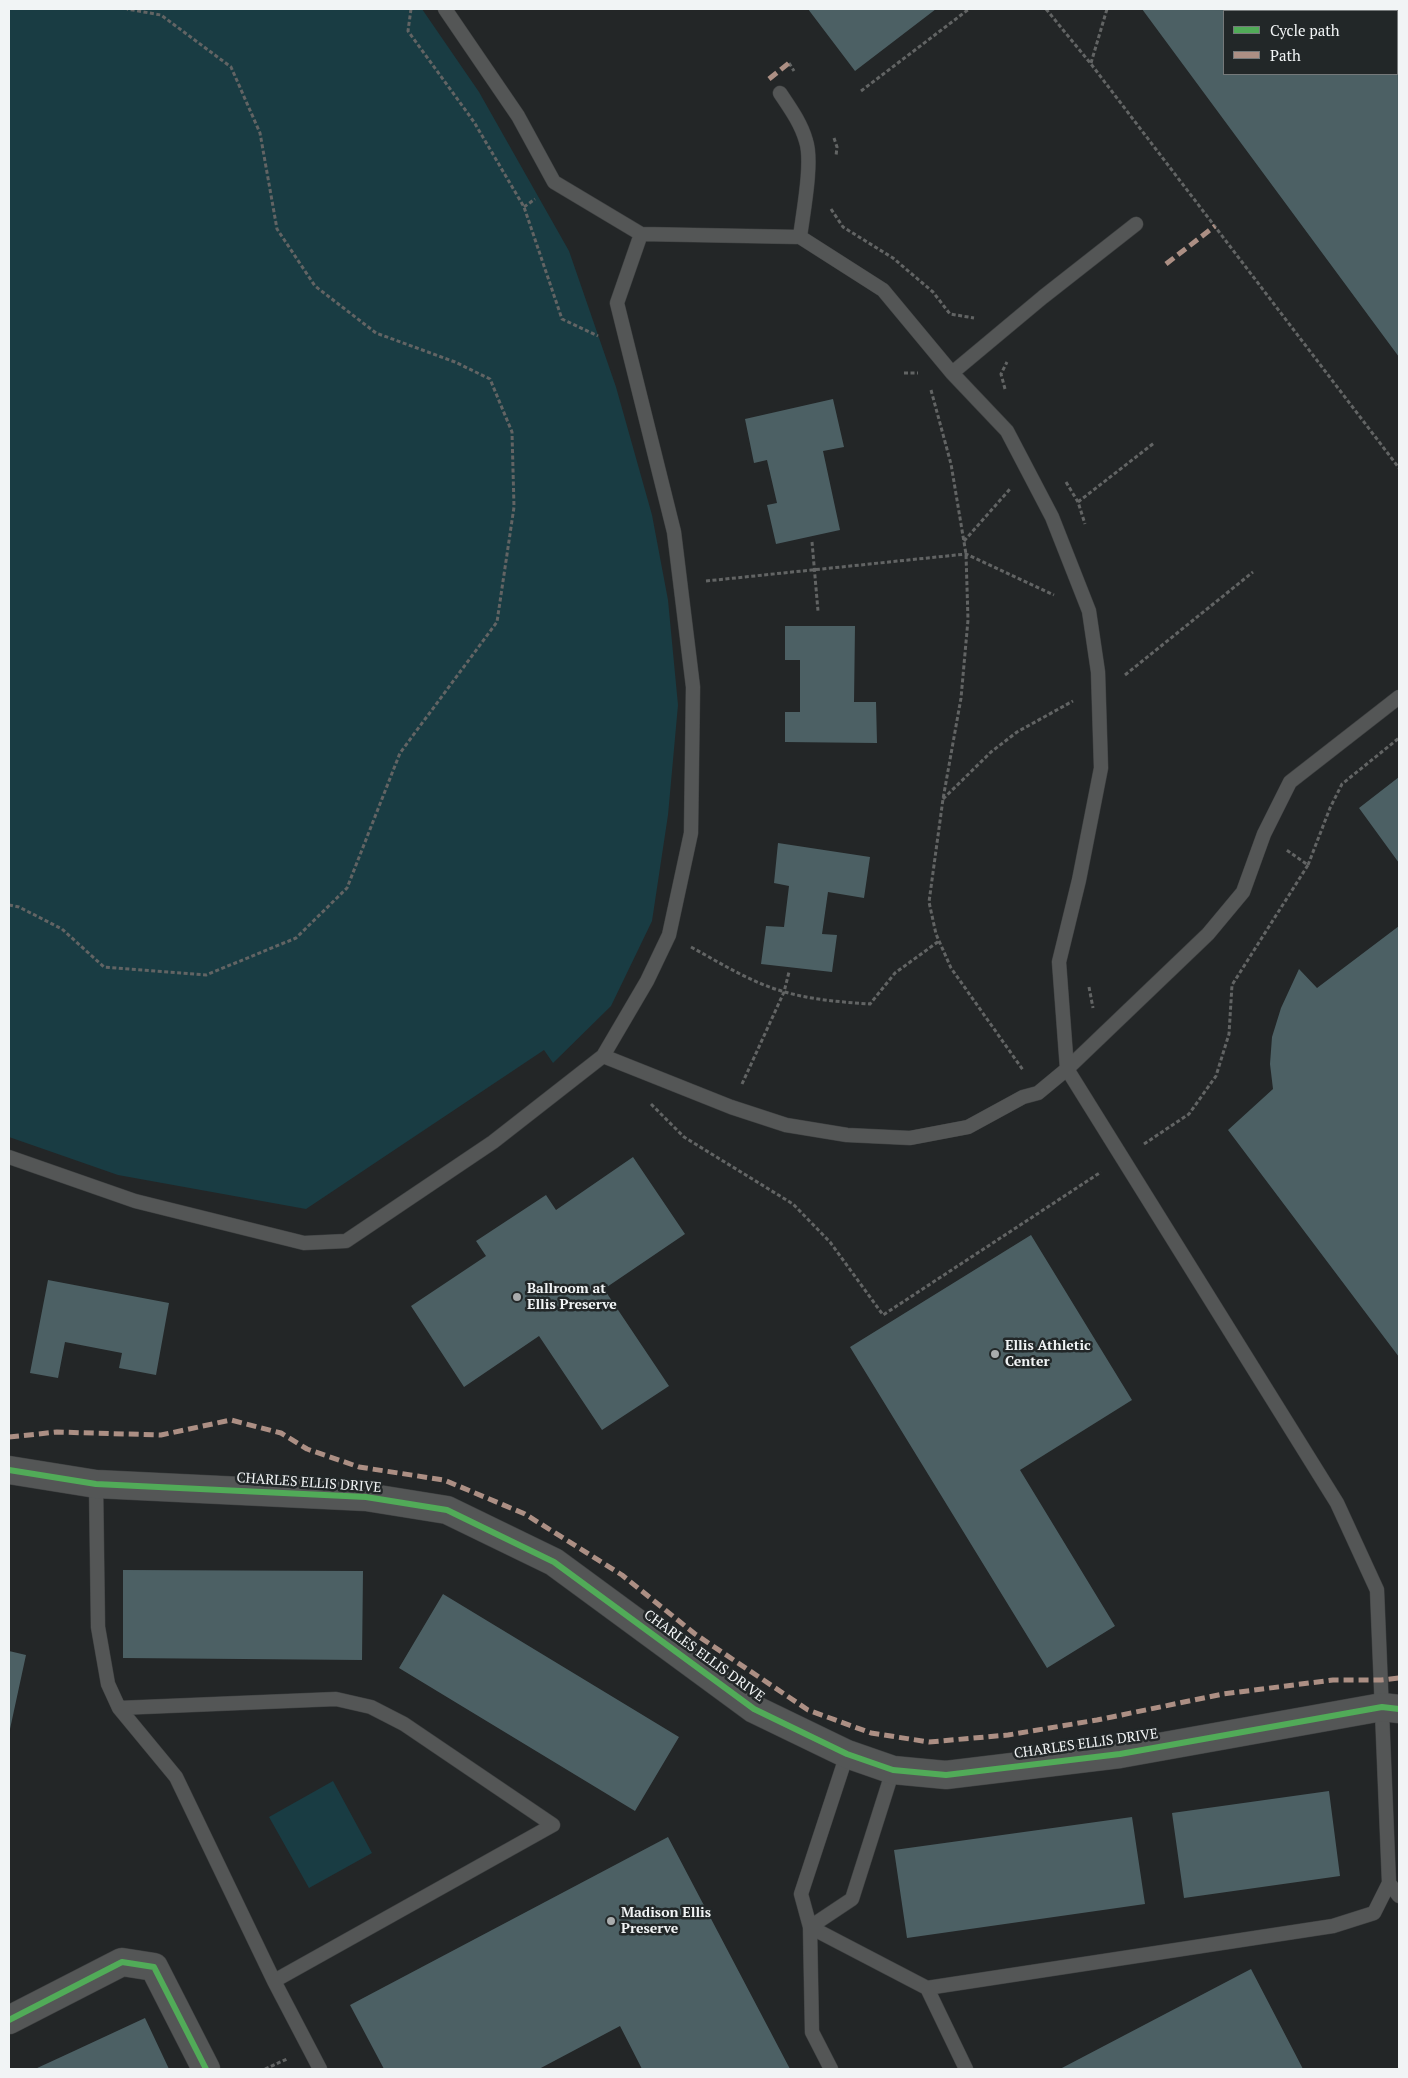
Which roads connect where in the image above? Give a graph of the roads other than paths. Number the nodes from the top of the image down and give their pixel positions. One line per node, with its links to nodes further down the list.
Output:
1 (445, 9): 4 (lane)
2 (780, 93): 5 (lane)
3 (1136, 224): 6 (lane)
4 (641, 234): 5 (lane); 8 (lane)
5 (800, 238): 6 (lane)
6 (952, 373): 9 (lane)
7 (1399, 697): 9 (lane)
8 (603, 1056): 9 (lane); 10 (lane)
9 (1067, 1069): 14 (lane)
10 (9, 1157)
11 (9, 1470): 12 (street, CHARLES ELLIS DRIVE)
12 (96, 1484): 13 (lane); 15 (street, CHARLES ELLIS DRIVE)
13 (119, 1708): 20 (lane); 20 (lane)
14 (1391, 1708): 16 (street, CHARLES ELLIS DRIVE); 17 (lane)
15 (847, 1754): 16 (street, CHARLES ELLIS DRIVE); 19 (lane)
16 (893, 1770): 19 (lane)
17 (1389, 1883): 18 (lane); 21 (lane)
18 (1399, 1896)
19 (810, 1927): 21 (lane); 25 (lane)
20 (274, 1980): 24 (lane)
21 (927, 1988): 26 (lane)
22 (9, 2020): 23 (street)
23 (206, 2069)
24 (320, 2069)
25 (831, 2069)
26 (966, 2069)

